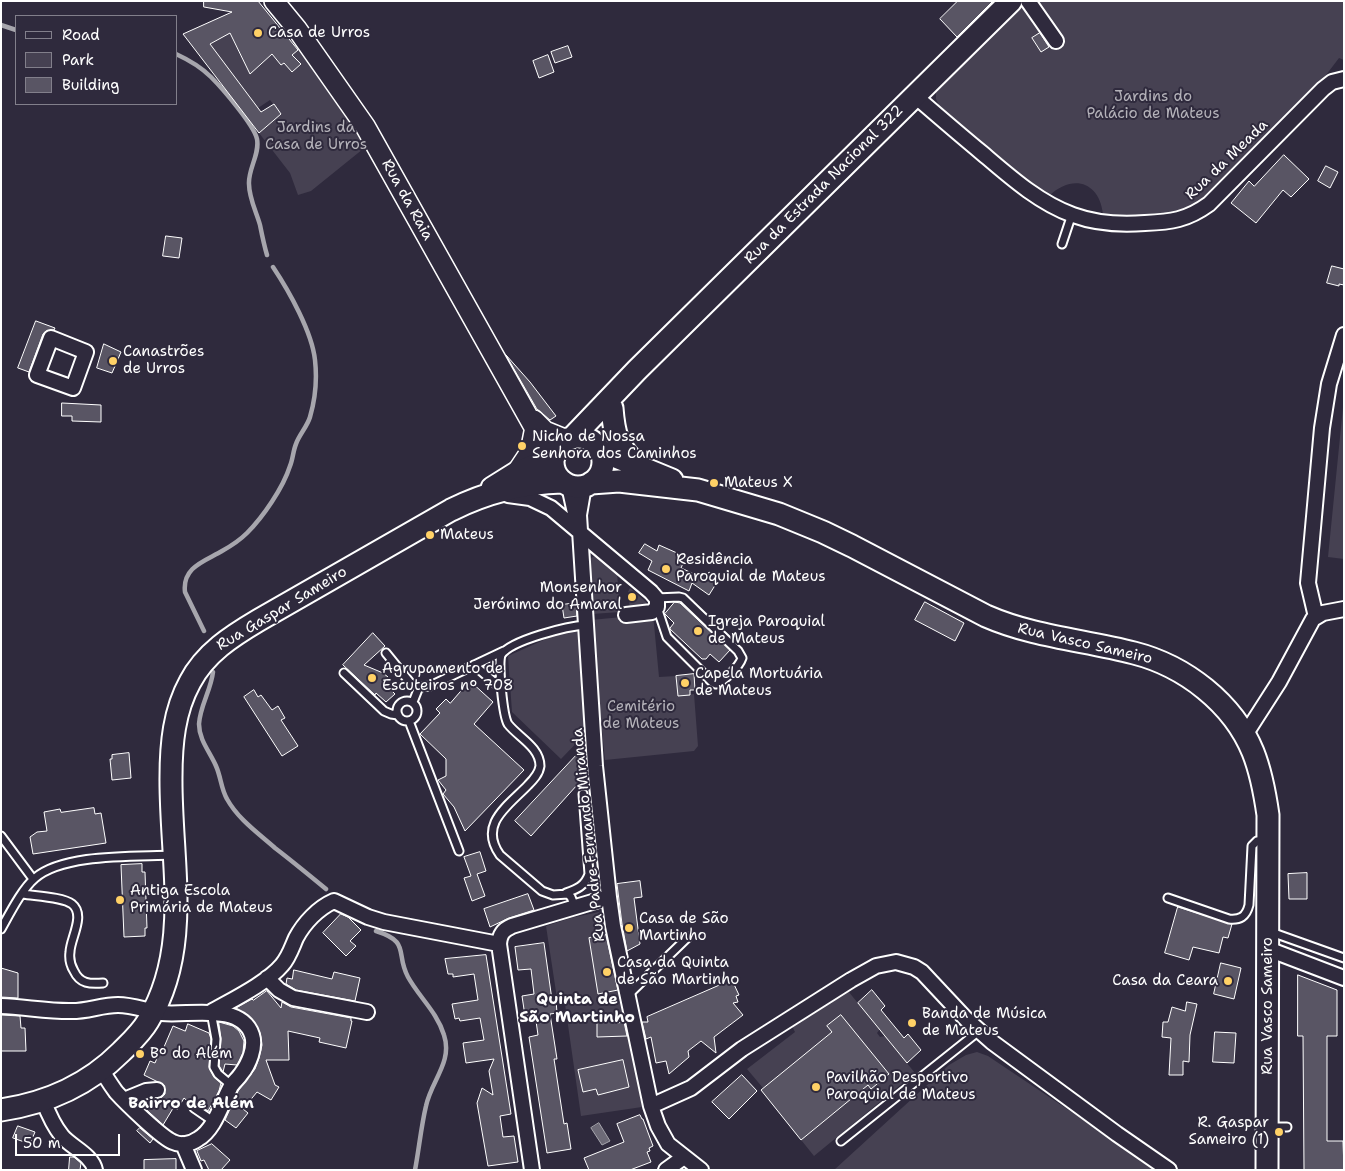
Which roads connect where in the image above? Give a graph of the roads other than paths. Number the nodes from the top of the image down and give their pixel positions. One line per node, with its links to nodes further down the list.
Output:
1 (274, 1): 11 (main road, Rua da Raia)
2 (1011, 1): 6 (main road, Rua da Estrada Nacional 322)
3 (1028, 1): 4 (street)
4 (1056, 41)
5 (1344, 79): 7 (street, Rua da Meada)
6 (915, 96): 7 (street, Rua da Meada); 10 (main road, Rua da Estrada Nacional 322)
7 (1072, 214): 8 (lane)
8 (1062, 244)
9 (1344, 335): 25 (street)
10 (637, 370): 12 (main road); 14 (main road)
11 (524, 408): 13 (main road); 14 (main road)
12 (612, 408): 15 (main road); 16 (main road)
13 (535, 427): 14 (main road); 17 (main road)
14 (562, 447): 15 (main road); 17 (main road); 18 (main road)
15 (597, 447): 16 (main road); 18 (main road)
16 (637, 465): 19 (main road)
17 (516, 473): 20 (main road)
18 (576, 484): 19 (main road); 20 (main road); 21 (street, Rua Padre Fernando Miranda)
19 (698, 490): 36 (main road, Rua Vasco Sameiro)
20 (475, 499): 21 (street); 41 (main road, Rua Gaspar Sameiro)
21 (580, 533): 22 (street); 26 (street, Rua Padre Fernando Miranda)
22 (657, 602): 22 (lane); 24 (street)
23 (1344, 609): 25 (street)
24 (626, 615)
25 (1316, 617): 36 (street)
26 (587, 625): 27 (lane); 45 (street, Rua Padre Fernando Miranda)
27 (504, 651): 29 (lane); 32 (lane)
28 (386, 653): 31 (lane)
29 (474, 665): 31 (lane); 32 (lane)
30 (344, 673): 34 (lane)
31 (419, 687): 33 (lane)
32 (502, 689): 43 (lane)
33 (413, 702): 34 (lane); 35 (lane)
34 (398, 715): 35 (lane)
35 (409, 721): 40 (lane)
36 (1245, 735): 39 (main road, Rua Vasco Sameiro)
37 (583, 794): 43 (lane)
38 (1, 836): 42 (lane)
39 (1268, 840): 46 (lane); 50 (main road, Rua Vasco Sameiro)
40 (459, 851)
41 (173, 855): 42 (lane); 58 (main road, Rua Gaspar Sameiro)
42 (33, 879): 44 (lane)
43 (566, 893): 47 (lane)
44 (23, 894): 48 (lane); 55 (lane)
45 (609, 897): 47 (street); 56 (street, Rua Padre Fernando Miranda)
46 (1168, 898)
47 (575, 907): 51 (street)
48 (1, 929)
49 (688, 937): 56 (lane)
50 (1268, 940): 52 (lane); 54 (street); 80 (main road, Rua Vasco Sameiro)
51 (499, 944): 53 (street); 76 (street)
52 (1344, 958)
53 (267, 978): 59 (street); 60 (street)
54 (1344, 978)
55 (103, 983)
56 (627, 996): 67 (street, Rua Padre Fernando Miranda)
57 (1, 1006): 58 (street)
58 (153, 1011): 59 (street); 62 (main road, Rua Gaspar Sameiro)
59 (211, 1012): 63 (lane); 63 (street)
60 (367, 1012)
61 (979, 1031): 67 (street); 71 (lane); 79 (street)
62 (102, 1070): 65 (main road, Rua Gaspar Sameiro); 66 (street)
63 (231, 1085): 70 (street)
64 (157, 1090): 66 (street)
65 (43, 1100): 69 (main road, Rua Gaspar Sameiro); 74 (street)
66 (124, 1100): 72 (street)
67 (651, 1106): 73 (street, Rua Padre Fernando Miranda)
68 (194, 1108): 70 (lane)
69 (1, 1110)
70 (213, 1121): 72 (street)
71 (841, 1141)
72 (183, 1144): 75 (street)
73 (684, 1157): 77 (street); 78 (street, Rua Padre Fernando Miranda)
74 (95, 1170)
75 (194, 1170)
76 (532, 1170)
77 (666, 1170)
78 (701, 1170)
79 (1169, 1170)
80 (1268, 1170)

